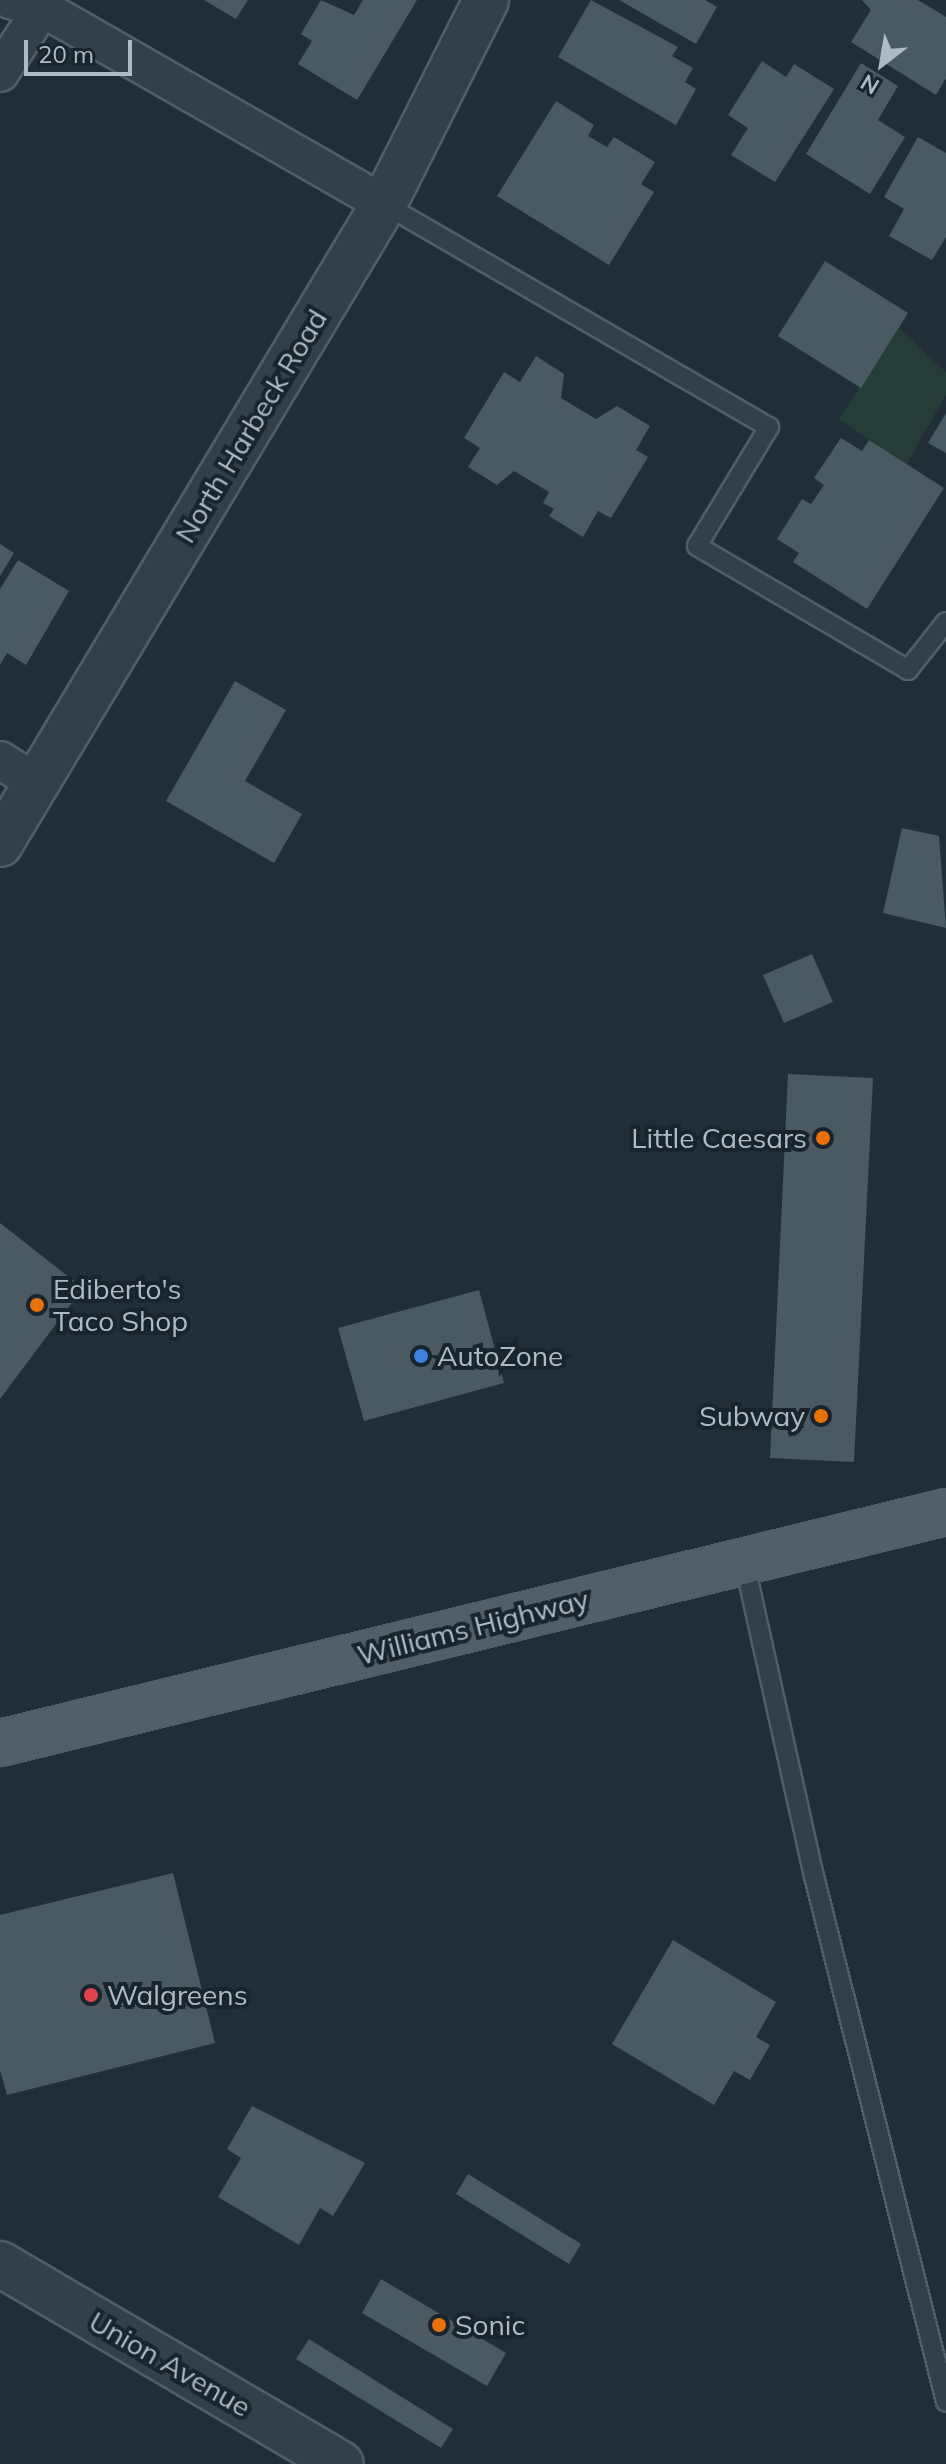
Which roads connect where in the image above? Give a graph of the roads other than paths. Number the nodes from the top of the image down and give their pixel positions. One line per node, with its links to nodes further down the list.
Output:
1 (486, 0): 4 (street, North Harbeck Road)
2 (26, 4): 3 (street); 4 (street)
3 (0, 73)
4 (384, 204): 5 (lane); 6 (street, North Harbeck Road)
5 (946, 622)
6 (18, 772): 7 (street, North Harbeck Road)
7 (0, 844)
8 (946, 1512): 9 (main road, Williams Highway)
9 (744, 1561): 10 (main road, Williams Highway); 12 (lane)
10 (0, 1743)
11 (0, 2264): 13 (street, Union Avenue)
12 (946, 2402)
13 (341, 2464)

